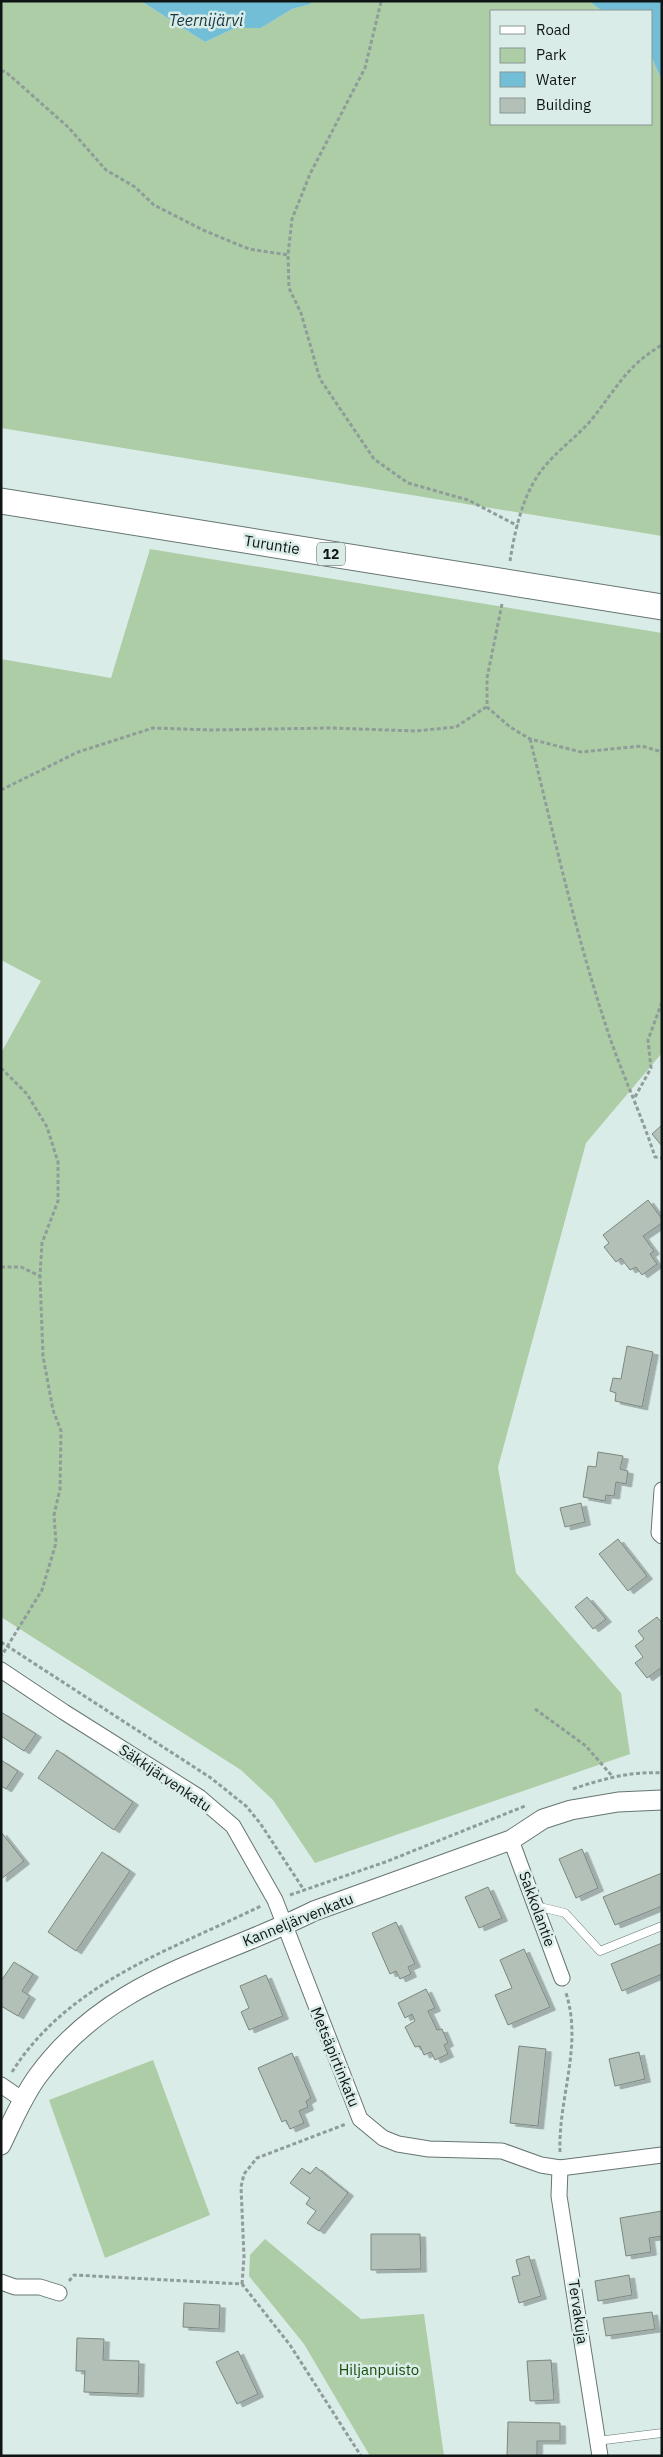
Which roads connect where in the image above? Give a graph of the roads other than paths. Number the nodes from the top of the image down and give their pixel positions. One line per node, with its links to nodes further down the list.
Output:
1 (1, 501): 2 (highway, Turuntie / 12)
2 (662, 608)
3 (662, 1490): 4 (street)
4 (662, 1536)
5 (1, 1670): 9 (street, Säkkijärvenkatu)
6 (662, 1800): 7 (street, Kanneljärvenkatu)
7 (512, 1840): 8 (street, Sakkolantie); 9 (street, Kanneljärvenkatu)
8 (536, 1906): 10 (lane); 11 (street, Sakkolantie)
9 (283, 1926): 13 (street, Kanneljärvenkatu); 16 (street, Metsäpirtinkatu)
10 (662, 1926)
11 (562, 1978)
12 (1, 2085): 13 (street)
13 (23, 2100): 14 (street, Kanneljärvenkatu)
14 (1, 2145)
15 (662, 2155): 16 (street, Metsäpirtinkatu)
16 (560, 2168): 20 (street, Tervakuja)
17 (1, 2282): 18 (street)
18 (59, 2293)
19 (662, 2433): 20 (lane)
20 (599, 2448)

